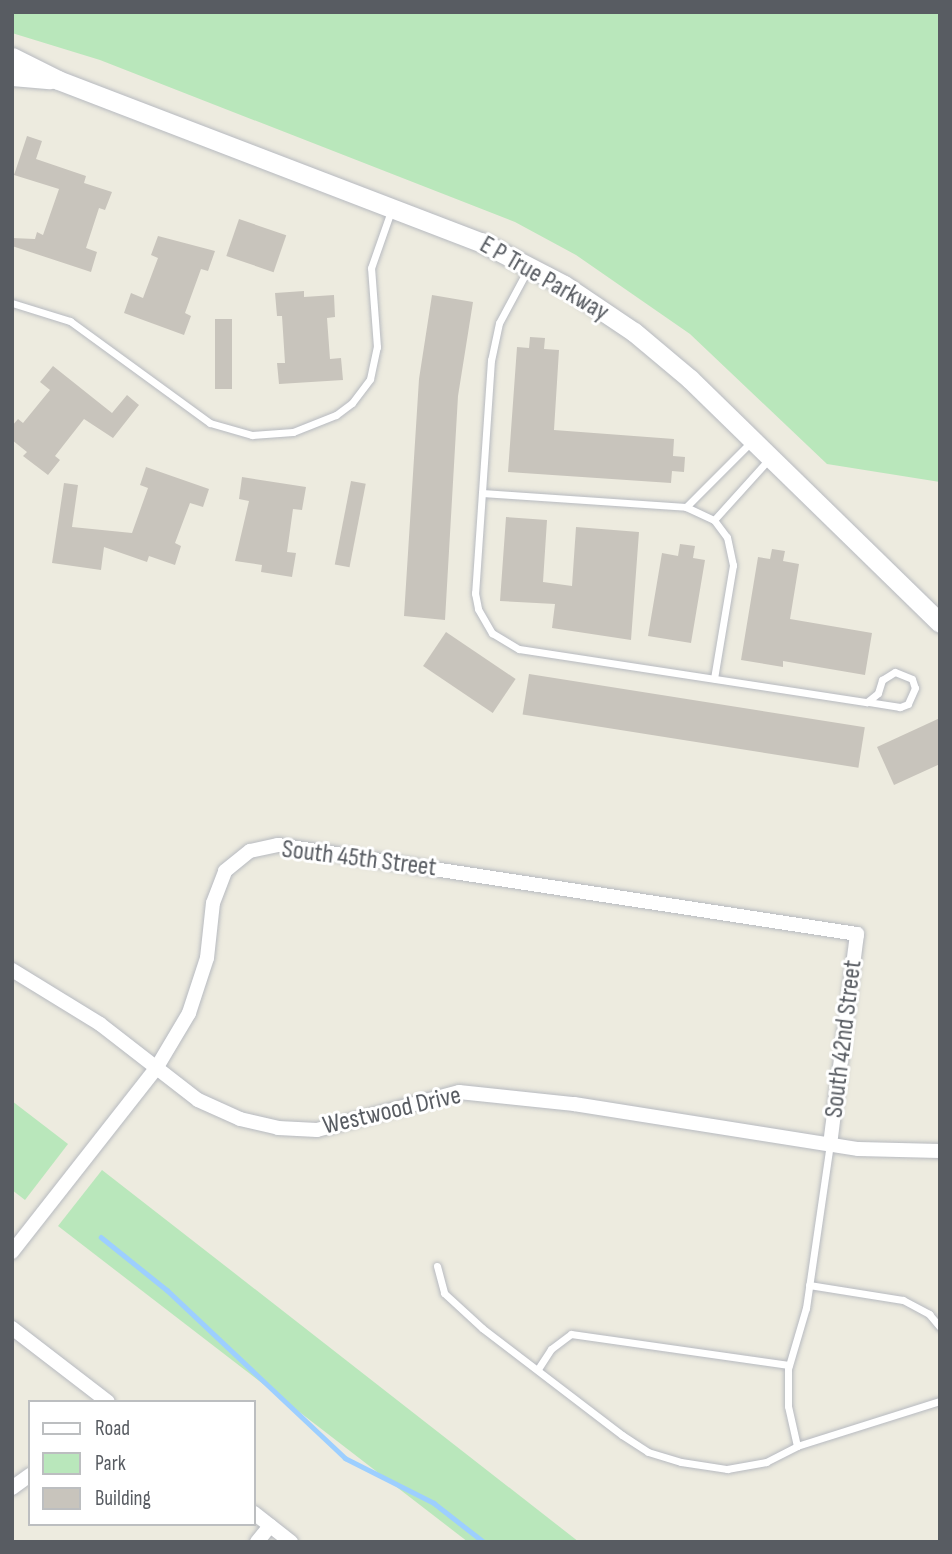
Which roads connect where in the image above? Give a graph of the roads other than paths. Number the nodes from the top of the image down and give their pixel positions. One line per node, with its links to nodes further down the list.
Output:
1 (12, 57): 3 (main road)
2 (12, 76): 3 (main road)
3 (58, 80): 4 (main road, E P True Parkway)
4 (393, 206): 5 (main road, E P True Parkway); 6 (lane)
5 (530, 266): 7 (main road, E P True Parkway); 9 (lane)
6 (12, 303)
7 (754, 440): 8 (main road, E P True Parkway); 10 (lane)
8 (771, 457): 11 (lane); 12 (main road, E P True Parkway)
9 (482, 493): 10 (lane); 13 (lane)
10 (686, 507): 11 (lane)
11 (715, 520): 13 (lane)
12 (940, 623)
13 (714, 678): 14 (lane)
14 (867, 702): 14 (lane)
15 (857, 934): 17 (street, South 45th Street); 18 (street, South 42nd Street)
16 (12, 970): 17 (street, Westwood Drive)
17 (157, 1067): 18 (street, Westwood Drive); 20 (street, South 45th Street)
18 (830, 1144): 19 (street, Westwood Drive); 22 (lane)
19 (940, 1151)
20 (12, 1252)
21 (438, 1266): 26 (lane)
22 (809, 1286): 23 (lane); 25 (lane)
23 (940, 1327)
24 (12, 1328): 27 (street)
25 (789, 1365): 26 (lane); 29 (lane)
26 (538, 1369): 29 (lane)
27 (97, 1399)
28 (940, 1401): 29 (lane)
29 (797, 1446)
30 (28, 1476): 31 (street)
31 (12, 1488)
32 (256, 1514): 33 (street)
33 (270, 1525): 34 (street); 35 (street)
34 (257, 1542)
35 (290, 1542)

